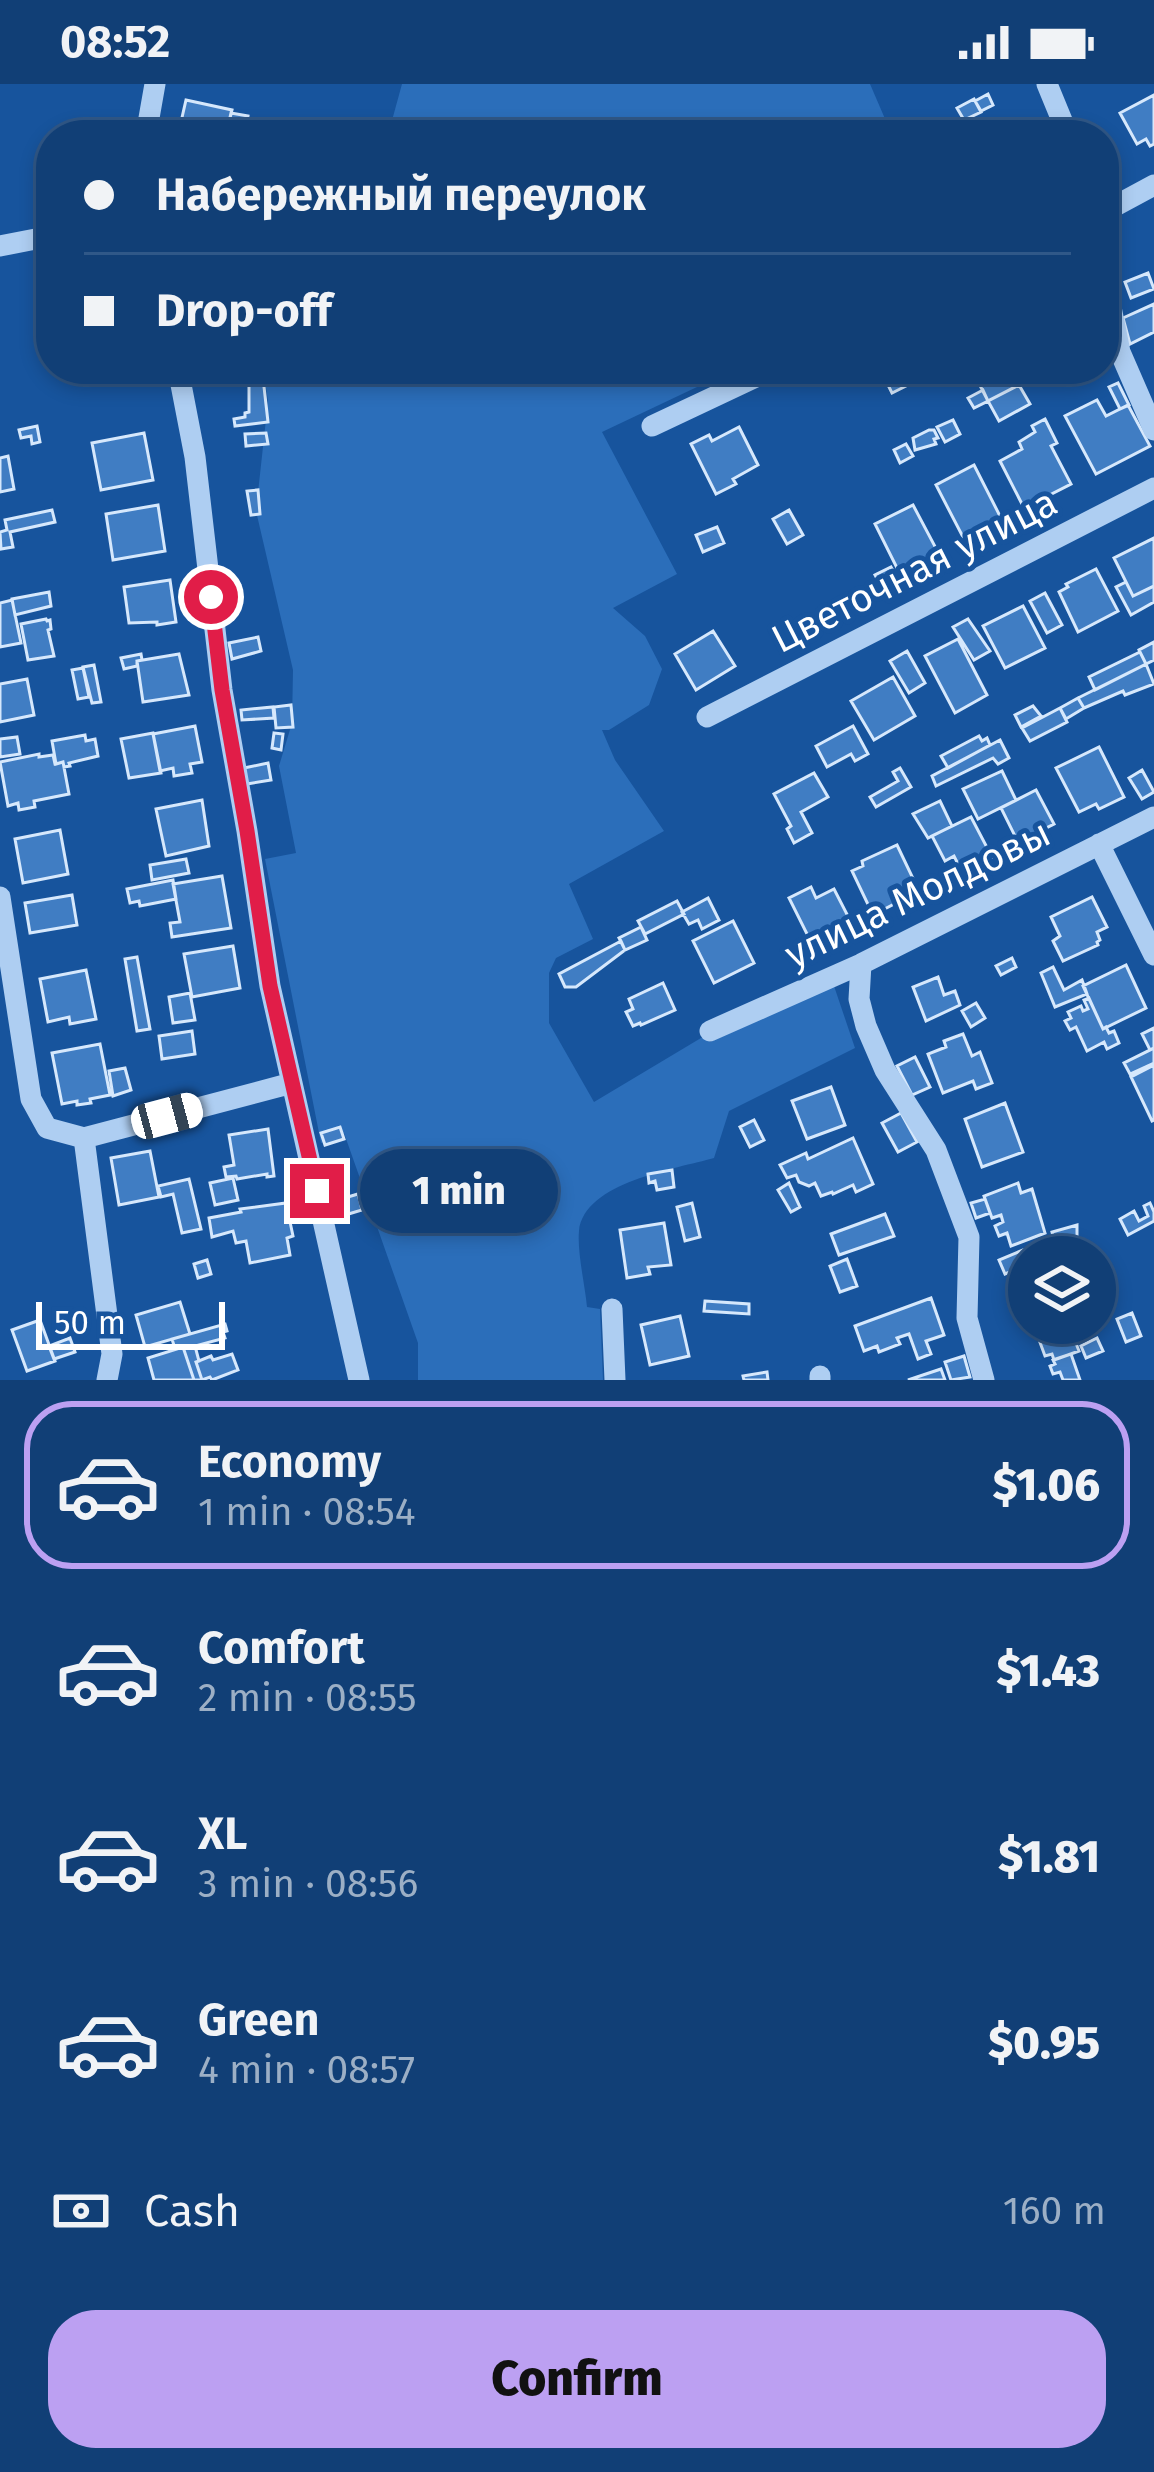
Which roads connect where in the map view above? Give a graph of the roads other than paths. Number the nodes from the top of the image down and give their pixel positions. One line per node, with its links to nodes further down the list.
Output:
1 (155, 84): 3 (street)
2 (1047, 84): 4 (street)
3 (149, 120)
4 (1062, 120)
5 (1154, 185): 6 (street)
6 (1119, 204)
7 (36, 239): 8 (street)
8 (0, 246)
9 (1119, 347): 13 (street)
10 (181, 384): 22 (street)
11 (741, 384): 12 (street)
12 (652, 426)
13 (1154, 430)
14 (1154, 488): 15 (street, Цветочная улица)
15 (706, 717)
16 (1154, 817): 17 (street, улица Молдовы)
17 (1099, 844): 19 (street); 20 (street, улица Молдовы)
18 (0, 896): 23 (street)
19 (1154, 955)
20 (861, 964): 21 (street, улица Молдовы); 28 (street)
21 (710, 1031)
22 (292, 1082): 23 (street); 26 (street)
23 (84, 1138): 25 (street)
24 (612, 1310): 27 (street)
25 (107, 1380)
26 (359, 1380)
27 (615, 1380)
28 (984, 1380)

